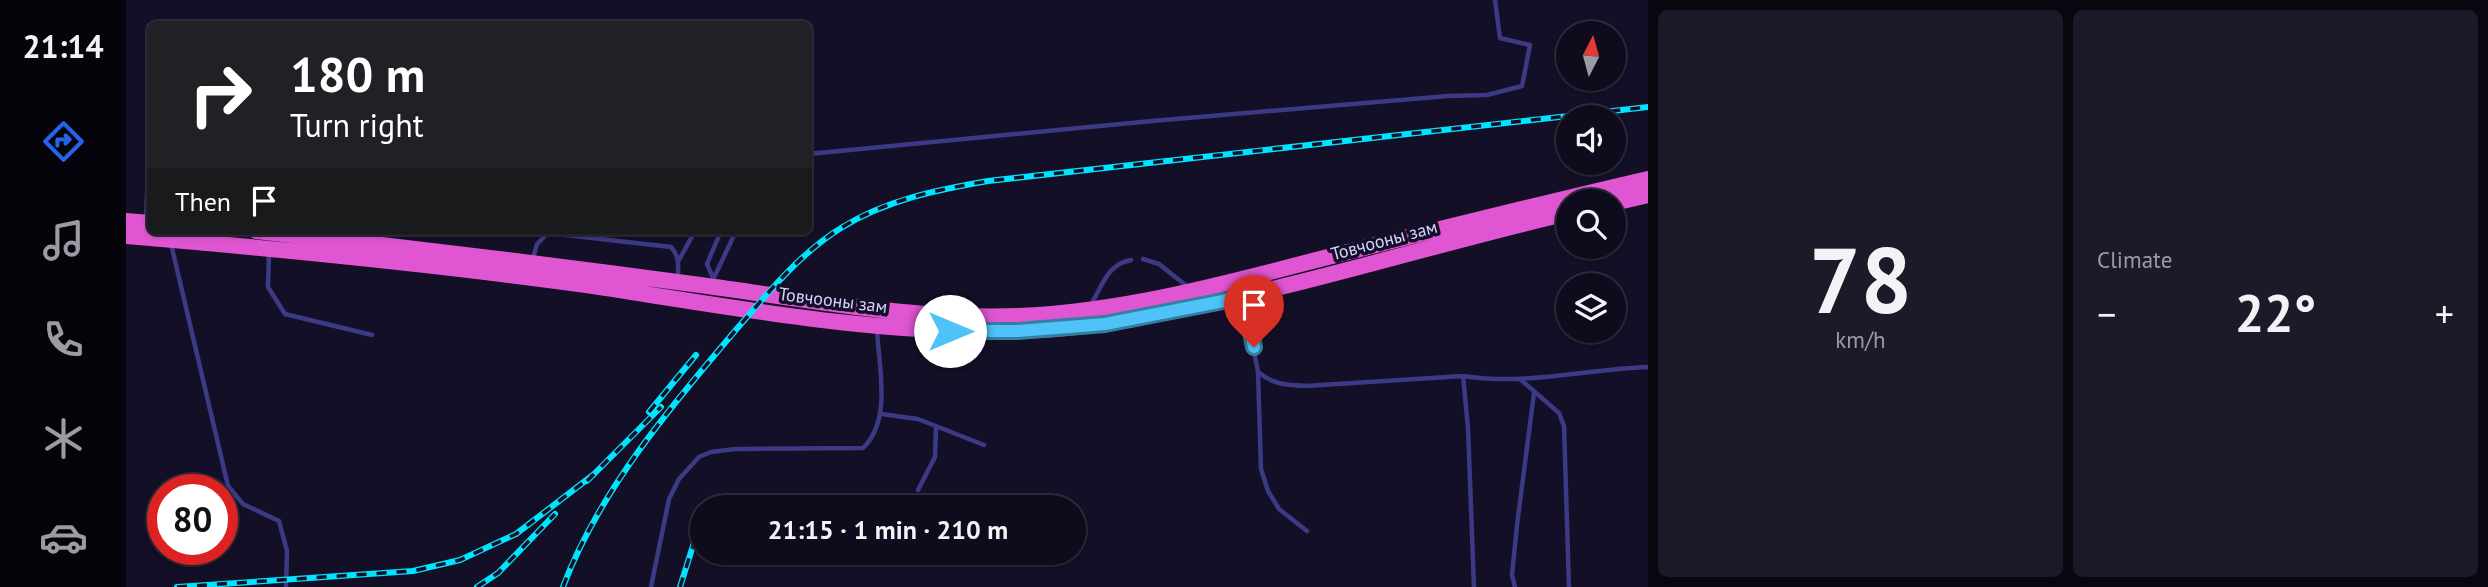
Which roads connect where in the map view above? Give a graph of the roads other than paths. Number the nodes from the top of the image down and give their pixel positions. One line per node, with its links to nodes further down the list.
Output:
1 (1495, 0): 2 (lane)
2 (812, 154)
3 (1648, 179): 24 (highway, Товчооны зам)
4 (1648, 195): 5 (highway)
5 (1626, 200)
6 (1556, 216): 25 (highway, Товчооны зам)
7 (126, 221): 8 (highway)
8 (147, 223)
9 (169, 235): 16 (highway, Товчооны зам); 17 (highway, Товчооны зам); 39 (lane)
10 (290, 235): 21 (highway, Товчооны зам)
11 (546, 235): 21 (lane)
12 (566, 235): 20 (lane)
13 (693, 235): 20 (lane)
14 (719, 235): 23 (lane)
15 (734, 235): 23 (lane)
16 (126, 236)
17 (269, 247): 27 (highway, Товчооны зам); 28 (lane)
18 (1143, 259): 24 (lane)
19 (1131, 260): 26 (lane)
20 (679, 261): 22 (lane)
21 (532, 263): 22 (highway, Товчооны зам)
22 (678, 282): 23 (highway, Товчооны зам)
23 (711, 282): 26 (highway, Товчооны зам)
24 (1192, 290): 26 (highway, Товчооны зам)
25 (1244, 297): 27 (highway, Товчооны зам); 30 (lane)
26 (1088, 310)
27 (877, 326): 34 (lane)
28 (372, 335)
29 (1648, 367): 32 (lane)
30 (1258, 372): 31 (lane); 38 (lane)
31 (1463, 376): 32 (lane); 41 (lane)
32 (1519, 379): 33 (lane)
33 (1535, 392): 42 (lane); 43 (lane)
34 (881, 414): 35 (lane); 40 (lane)
35 (936, 426): 36 (lane); 37 (lane)
36 (984, 445)
37 (918, 490)
38 (1307, 531)
39 (286, 587)
40 (651, 587)
41 (1474, 587)
42 (1515, 587)
43 (1569, 587)

